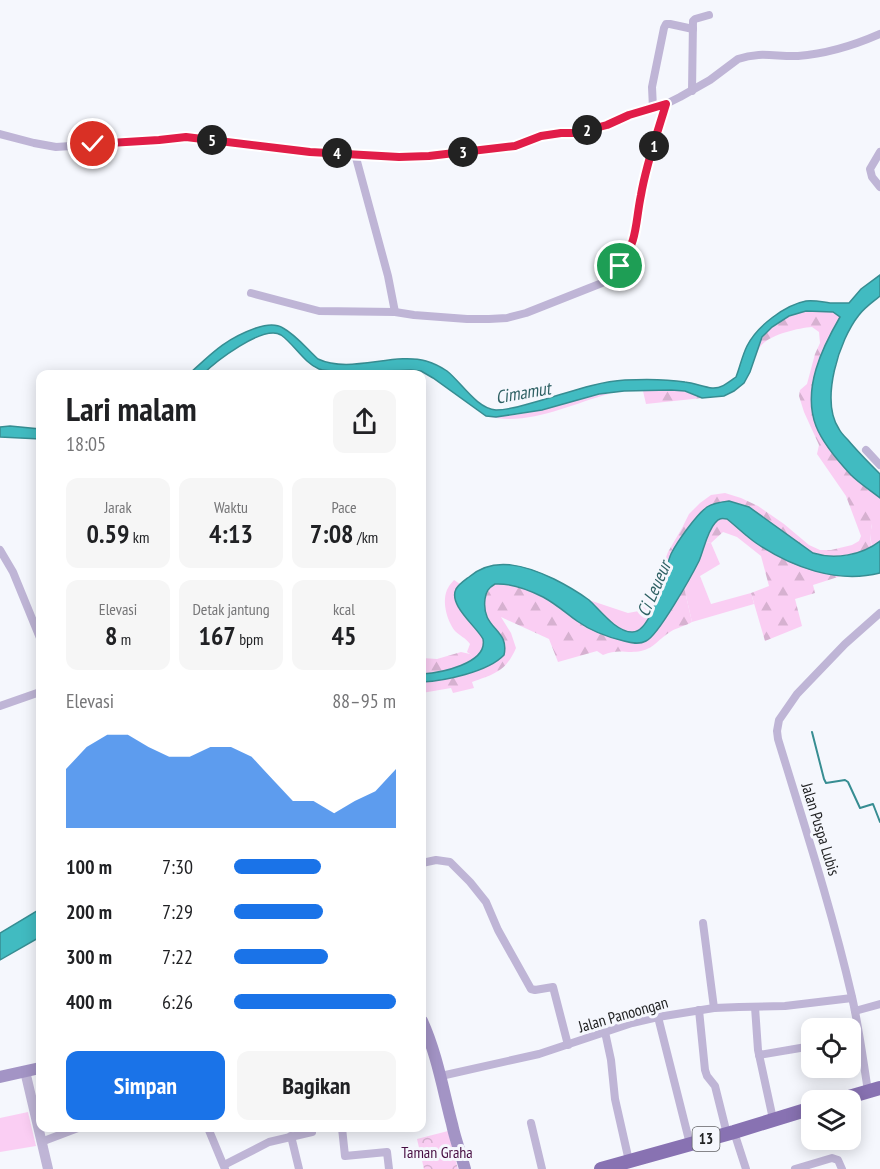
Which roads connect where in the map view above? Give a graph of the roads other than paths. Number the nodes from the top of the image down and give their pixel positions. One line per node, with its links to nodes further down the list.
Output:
1 (709, 15): 2 (street)
2 (693, 29): 4 (street); 6 (street)
3 (880, 34): 4 (street)
4 (692, 91): 5 (street)
5 (666, 104): 6 (street); 12 (street)
6 (653, 108): 9 (street)
7 (0, 134): 9 (street)
8 (880, 152): 10 (street)
9 (355, 154): 12 (street)
10 (880, 187)
11 (251, 293): 12 (street)
12 (395, 312)
13 (866, 450): 14 (street)
14 (880, 465)
15 (0, 550): 17 (street)
16 (880, 613): 22 (street, Jalan Puspa Lubis)
17 (36, 629)
18 (36, 693): 19 (street)
19 (0, 706)
20 (426, 862): 32 (street)
21 (703, 923): 25 (street)
22 (852, 998): 24 (street, Jalan Panoongan); 27 (street, Jalan Puspa Lubis)
23 (880, 1004): 27 (street)
24 (755, 1007): 25 (street, Jalan Panoongan); 34 (street)
25 (714, 1008): 26 (street, Jalan Panoongan)
26 (699, 1010): 28 (street, Jalan Panoongan); 50 (street)
27 (855, 1011): 29 (street, Jalan Puspa Lubis)
28 (658, 1017): 31 (street, Jalan Panoongan); 53 (street)
29 (855, 1018)
30 (426, 1030): 38 (main road)
31 (605, 1032): 32 (street, Jalan Panoongan); 54 (street)
32 (568, 1045): 38 (street, Jalan Panoongan)
33 (801, 1048): 34 (street)
34 (759, 1055): 43 (street)
35 (861, 1055): 40 (street, Jalan Puspa Lubis)
36 (36, 1069): 37 (main road)
37 (25, 1071): 39 (main road); 42 (street)
38 (441, 1076): 59 (main road)
39 (0, 1077)
40 (874, 1090)
41 (801, 1111): 43 (highway, 13)
42 (36, 1117)
43 (773, 1119): 50 (highway, 13)
44 (531, 1123): 60 (street)
45 (40, 1132): 52 (street)
46 (68, 1132): 52 (street)
47 (210, 1132): 55 (street)
48 (312, 1132): 51 (street)
49 (342, 1132): 58 (street)
50 (730, 1133): 53 (highway, 13); 62 (street)
51 (291, 1136): 55 (street); 57 (street)
52 (42, 1142): 56 (street)
53 (690, 1144): 54 (highway, 13)
54 (629, 1161): 61 (highway, 13)
55 (225, 1167)
56 (48, 1169)
57 (299, 1169)
58 (389, 1169)
59 (465, 1169)
60 (542, 1169)
61 (601, 1169)
62 (746, 1169)
63 (795, 1169): 64 (street)
64 (842, 1169)

